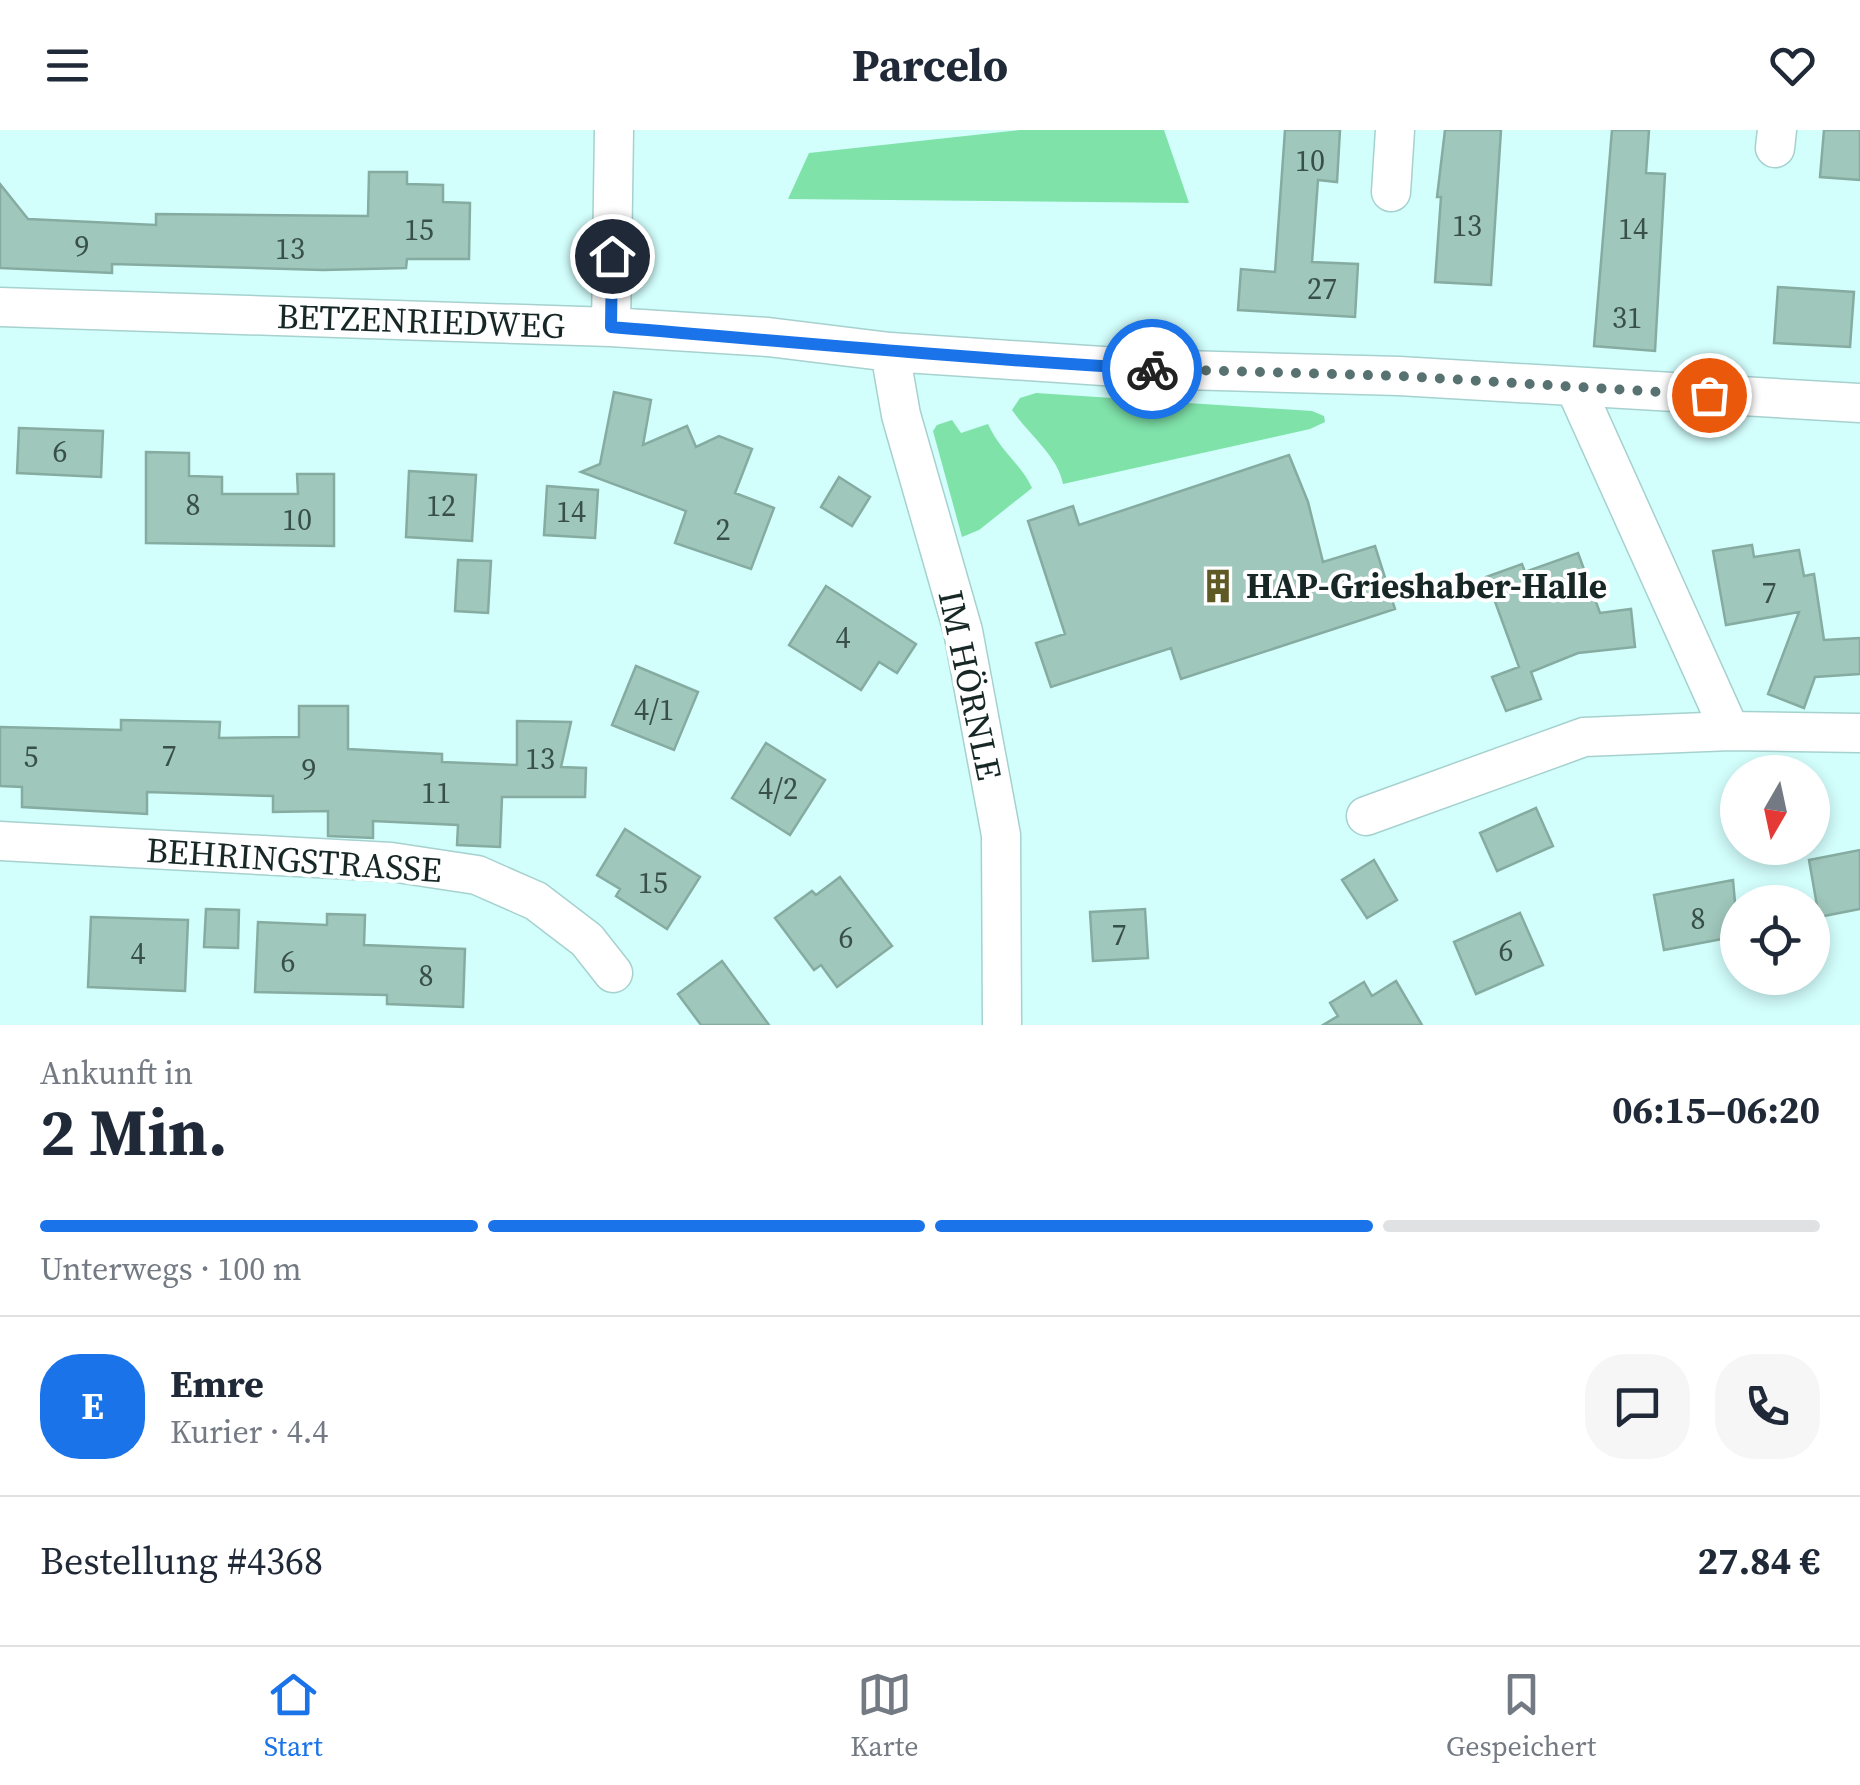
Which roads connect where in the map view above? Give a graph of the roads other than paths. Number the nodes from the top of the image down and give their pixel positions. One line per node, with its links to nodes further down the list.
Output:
1 (614, 130): 5 (street)
2 (1395, 130): 3 (street)
3 (1390, 192)
4 (0, 307): 5 (street, BETZENRIEDWEG)
5 (611, 327): 6 (street, BETZENRIEDWEG)
6 (890, 352): 7 (street, BETZENRIEDWEG); 14 (street, IM HÖRNLE)
7 (1575, 388): 8 (street, BETZENRIEDWEG); 9 (street)
8 (1860, 403)
9 (1730, 731): 10 (street); 11 (street)
10 (1860, 733)
11 (1366, 816)
12 (0, 842): 13 (street, BEHRINGSTRASSE)
13 (613, 972)
14 (1002, 1025)

